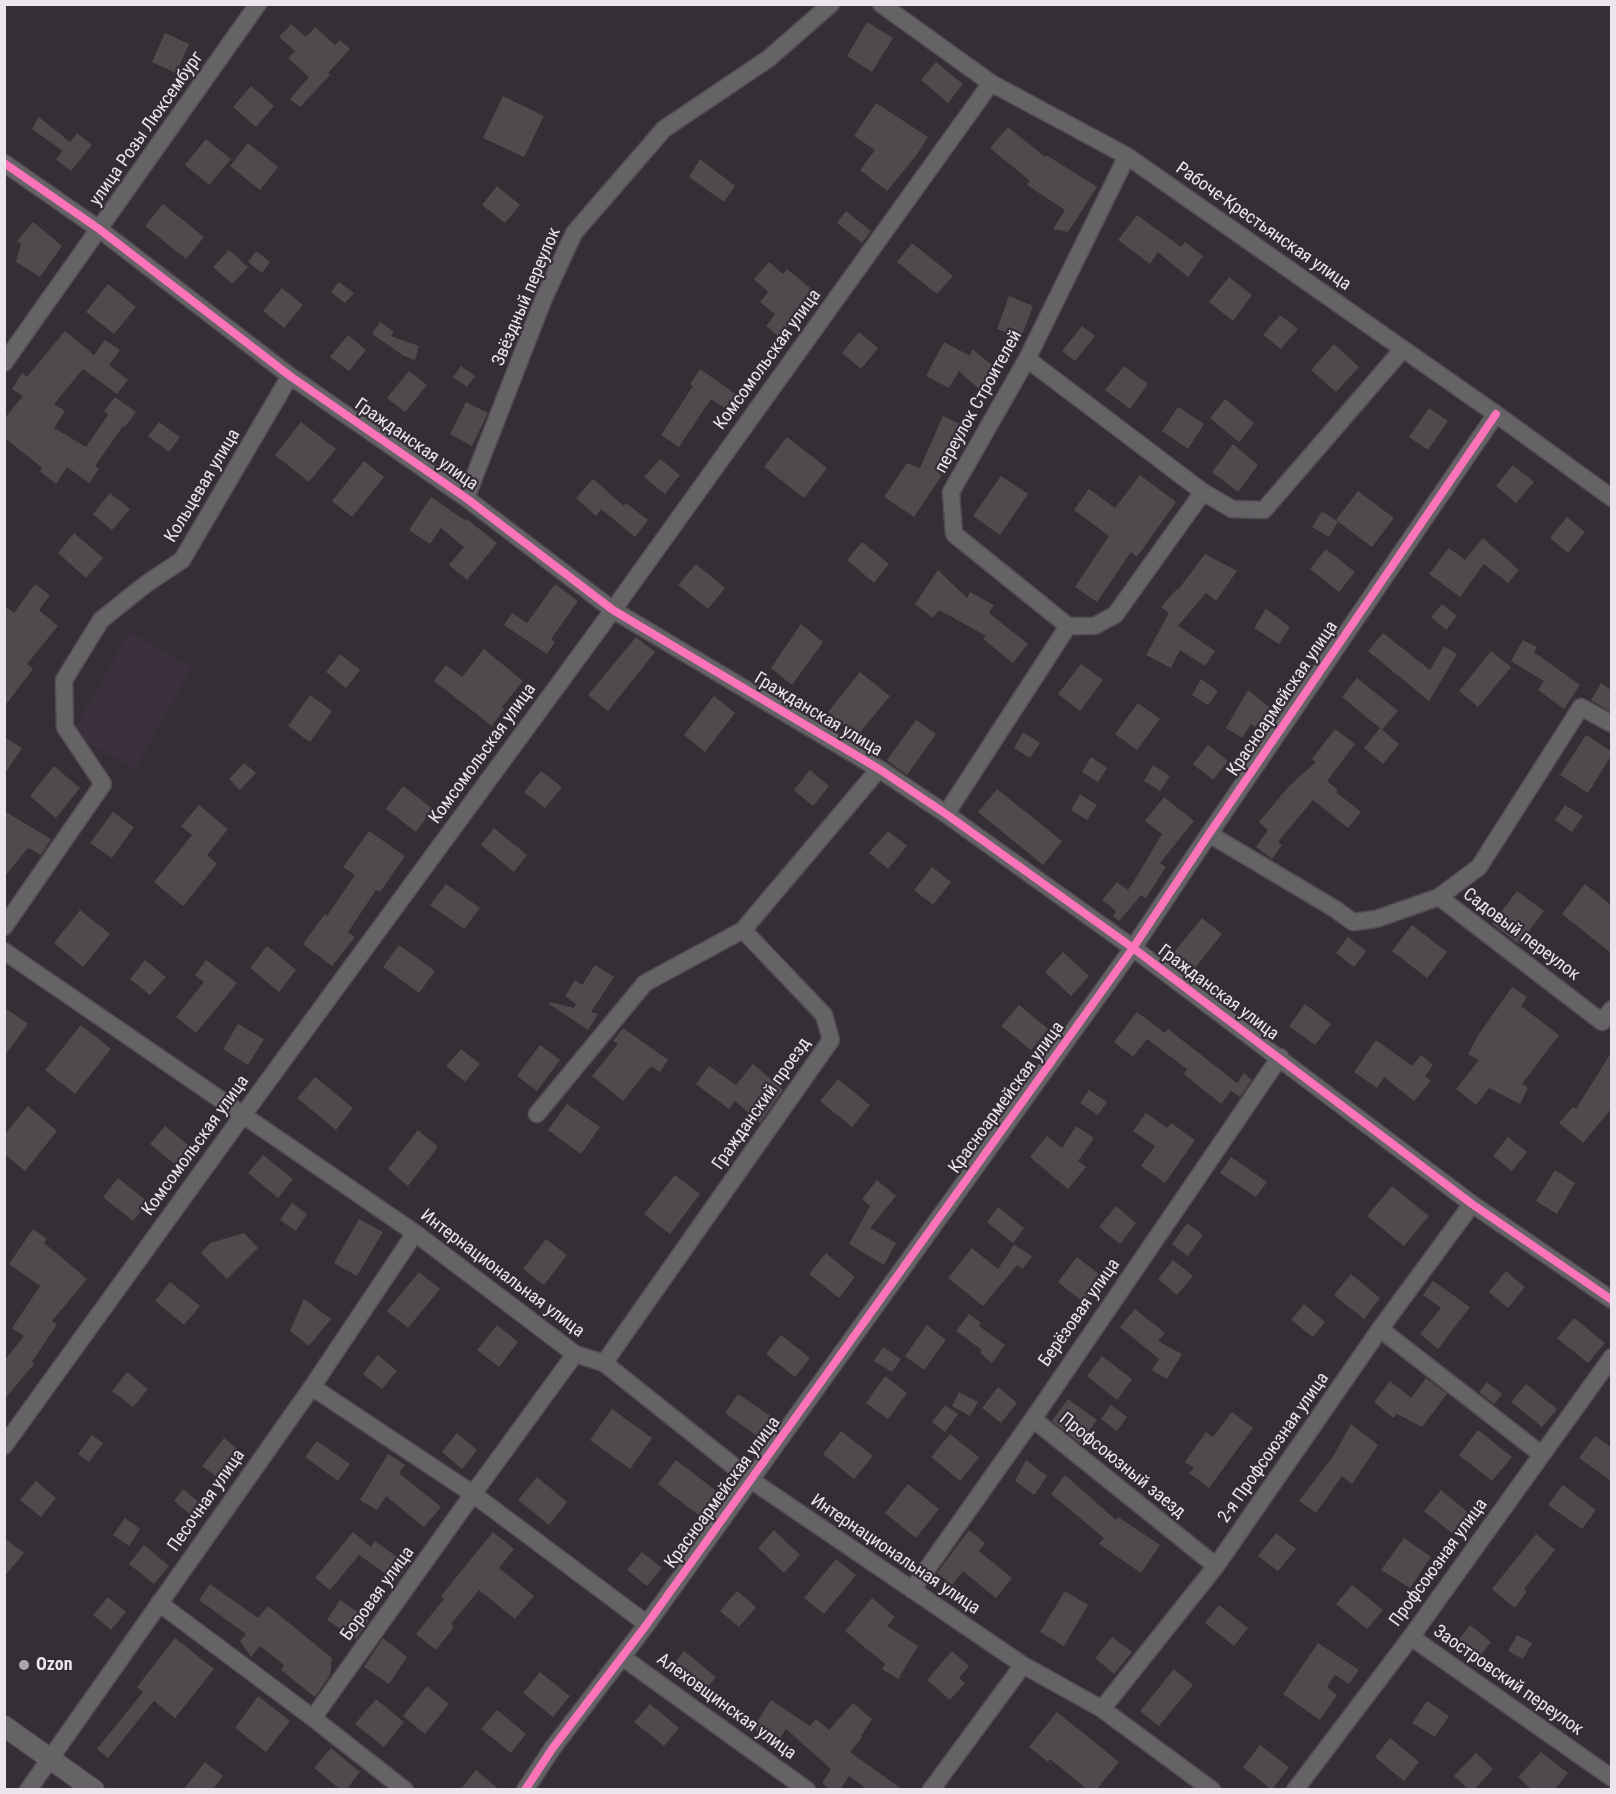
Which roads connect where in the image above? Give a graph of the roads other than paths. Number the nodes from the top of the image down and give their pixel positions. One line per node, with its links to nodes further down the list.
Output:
1 (258, 4): 7 (street, улица Розы Люксембург)
2 (831, 4): 14 (street, Звёздный переулок)
3 (881, 4): 4 (street, Рабоче-Крестьянская улица)
4 (991, 83): 5 (street, Рабоче-Крестьянская улица); 16 (street, Комсомольская улица)
5 (1127, 156): 8 (street, Рабоче-Крестьянская улица); 9 (street, переулок Строителей)
6 (4, 163): 7 (street, Гражданская улица)
7 (99, 229): 10 (street, улица Розы Люксембург); 11 (street, Гражданская улица)
8 (1403, 349): 12 (street, Рабоче-Крестьянская улица); 13 (street)
9 (1027, 359): 13 (street); 17 (street, переулок Строителей)
10 (4, 363)
11 (290, 376): 14 (street, Гражданская улица); 23 (street, Кольцевая улица)
12 (1496, 414): 15 (street, Рабоче-Крестьянская улица); 21 (street, Красноармейская улица)
13 (1203, 492): 17 (street)
14 (466, 498): 16 (street, Гражданская улица)
15 (1611, 498)
16 (613, 610): 19 (street, Гражданская улица); 30 (street, Комсомольская улица)
17 (1068, 626): 20 (street)
18 (1611, 724): 22 (street)
19 (879, 769): 20 (street, Гражданская улица); 24 (street)
20 (946, 814): 25 (street, Гражданская улица)
21 (1209, 834): 22 (street, Садовый переулок); 25 (street, Красноармейская улица)
22 (1439, 897): 27 (street, Садовый переулок)
23 (4, 927)
24 (743, 930): 29 (street); 37 (street, Гражданский проезд)
25 (1134, 948): 28 (street, Гражданская улица); 42 (street, Красноармейская улица)
26 (4, 951): 30 (street, Интернациональная улица)
27 (1611, 1009)
28 (1280, 1057): 31 (street, Гражданская улица); 39 (street, Берёзовая улица)
29 (537, 1114)
30 (243, 1115): 32 (street, Интернациональная улица); 40 (street, Комсомольская улица)
31 (1472, 1204): 33 (street, Гражданская улица); 34 (street, 2-я Профсоюзная улица)
32 (415, 1233): 35 (street, Интернациональная улица); 38 (street, Песочная улица)
33 (1611, 1300)
34 (1380, 1329): 41 (street); 44 (street, 2-я Профсоюзная улица)
35 (575, 1353): 37 (street, Интернациональная улица); 43 (street, Боровая улица)
36 (1611, 1357): 41 (street, Профсоюзная улица)
37 (604, 1364): 42 (street, Интернациональная улица)
38 (312, 1387): 43 (street); 46 (street, Песочная улица)
39 (1033, 1419): 44 (street, Профсоюзный заезд); 45 (street, Берёзовая улица)
40 (4, 1446)
41 (1540, 1454): 48 (street, Профсоюзная улица)
42 (751, 1480): 45 (street, Интернациональная улица); 47 (street, Красноармейская улица)
43 (473, 1494): 47 (street); 52 (street, Боровая улица)
44 (1216, 1566): 51 (street, 2-я Профсоюзная улица)
45 (912, 1590): 50 (street, Интернациональная улица)
46 (159, 1603): 52 (street); 54 (street, Песочная улица)
47 (647, 1624): 49 (street, Красноармейская улица)
48 (1411, 1637): 55 (street, Заостровский переулок); 63 (street, Профсоюзная улица)
49 (622, 1657): 59 (street, Красноармейская улица); 60 (street, Алеховщинская улица)
50 (1023, 1665): 51 (street, Интернациональная улица); 61 (street)
51 (1102, 1709): 62 (street, Интернациональная улица)
52 (313, 1718): 58 (street)
53 (4, 1726): 54 (street)
54 (51, 1760): 56 (street, Песочная улица); 57 (street)
55 (1611, 1778)
56 (28, 1790)
57 (94, 1790)
58 (405, 1790)
59 (525, 1790)
60 (807, 1790)
61 (931, 1790)
62 (1212, 1790)
63 (1295, 1790)

